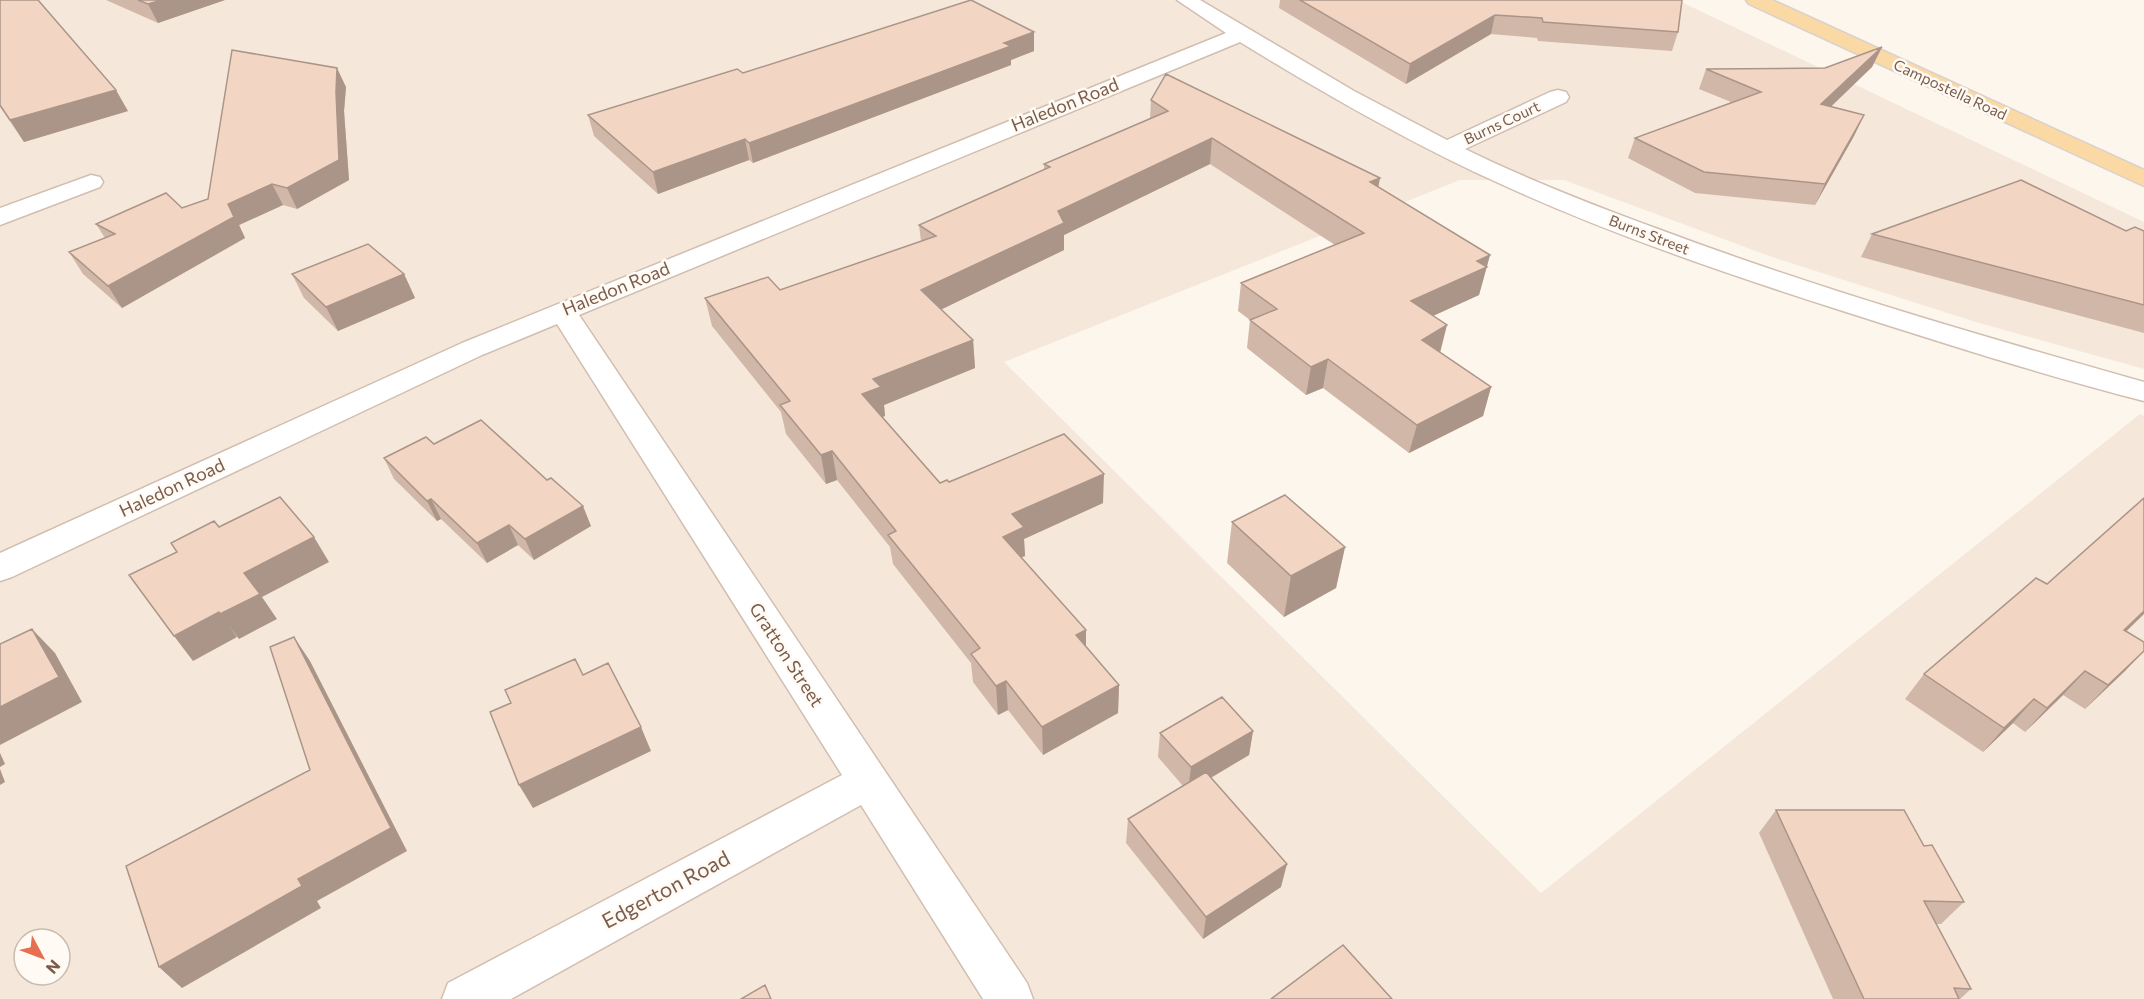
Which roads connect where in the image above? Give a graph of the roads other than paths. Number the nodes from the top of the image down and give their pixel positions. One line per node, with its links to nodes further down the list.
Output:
1 (1187, 0): 3 (street, Burns Street)
2 (1756, 0): 6 (main road, Campostella Road)
3 (1241, 34): 5 (street, Burns Street); 9 (street, Haledon Road)
4 (1558, 97): 5 (street, Burns Court)
5 (1447, 149): 10 (street, Burns Street)
6 (2144, 179)
7 (91, 182): 8 (street)
8 (0, 217)
9 (562, 311): 11 (street, Haledon Road); 12 (street, Gratton Street)
10 (2144, 392)
11 (0, 568)
12 (868, 781): 13 (street, Edgerton Road); 14 (street, Gratton Street)
13 (465, 999)
14 (1010, 999)

